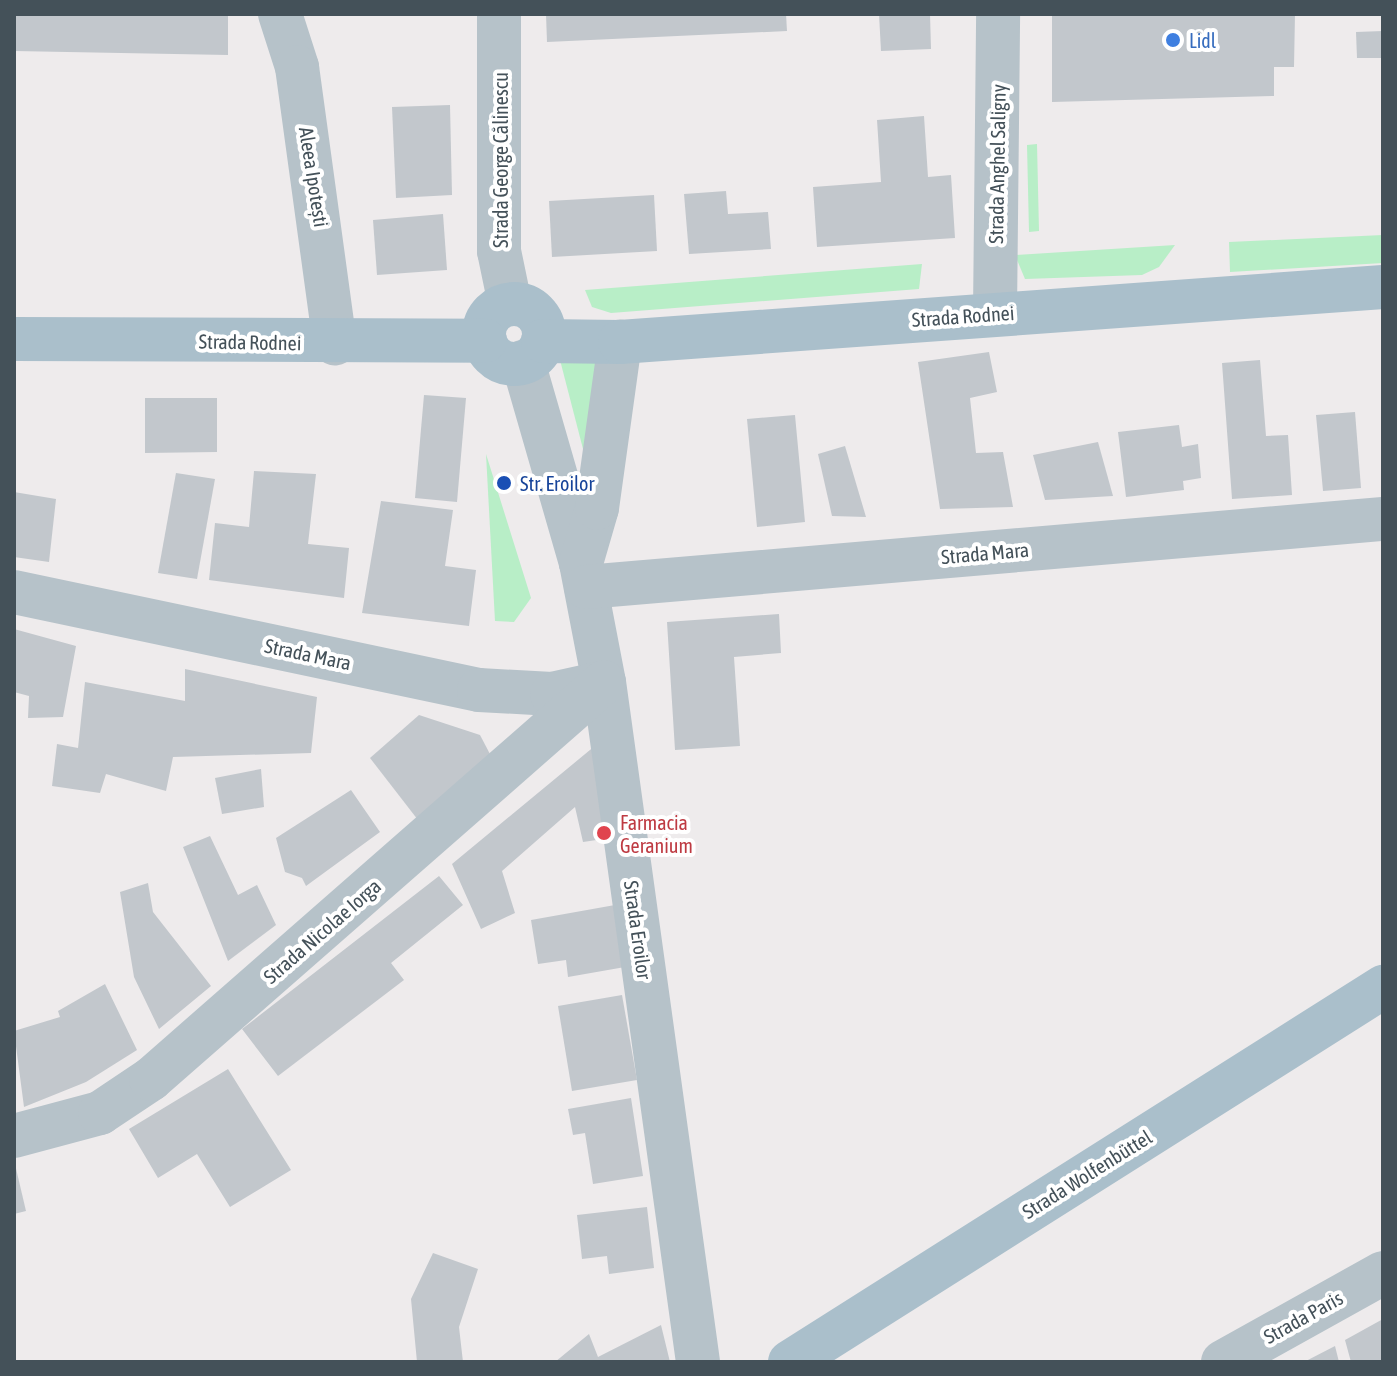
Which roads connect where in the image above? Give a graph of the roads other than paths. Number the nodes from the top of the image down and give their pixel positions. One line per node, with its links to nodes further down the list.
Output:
1 (280, 14): 10 (street, Aleea Ipotești)
2 (499, 14): 5 (street, Strada George Călinescu)
3 (998, 14): 6 (street, Strada Anghel Saligny)
4 (1383, 287): 6 (main road, Strada Rodnei)
5 (510, 304): 8 (main road); 11 (main road)
6 (995, 313): 9 (main road, Strada Rodnei)
7 (14, 339): 10 (main road, Strada Rodnei)
8 (485, 341): 10 (main road, Strada Rodnei); 11 (main road, Strada Rodnei)
9 (620, 342): 11 (main road, Strada Rodnei); 13 (street)
10 (335, 343)
11 (533, 352): 13 (street, Strada Eroilor)
12 (1383, 519): 13 (street, Strada Mara)
13 (584, 575): 15 (street, Strada Eroilor)
14 (14, 592): 15 (street, Strada Mara)
15 (604, 682): 17 (street, Strada Nicolae Iorga); 19 (street, Strada Eroilor)
16 (1383, 987): 20 (main road, Strada Wolfenbüttel)
17 (14, 1136)
18 (1383, 1273): 21 (street, Strada Paris)
19 (698, 1362)
20 (790, 1362)
21 (1223, 1362)

